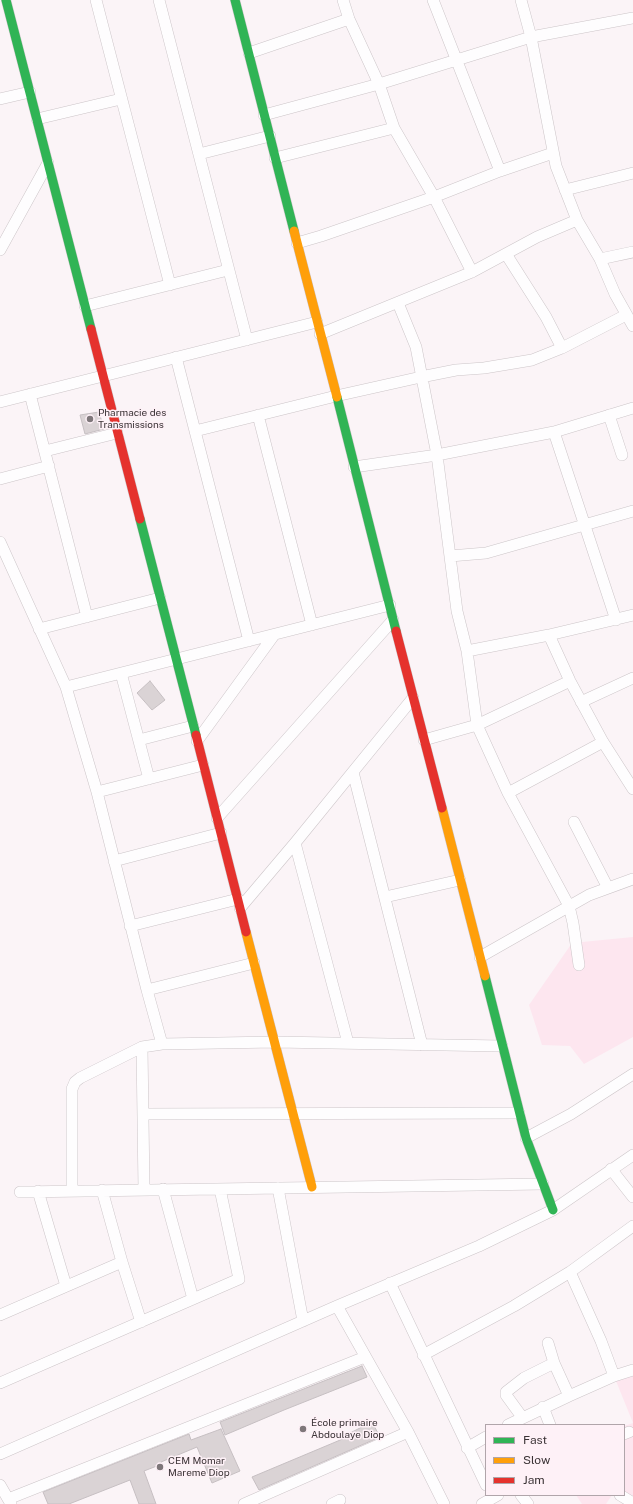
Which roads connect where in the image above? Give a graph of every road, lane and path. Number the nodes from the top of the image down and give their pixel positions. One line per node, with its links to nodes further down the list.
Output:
1 (6, 0): 14 (street)
2 (159, 0): 22 (street)
3 (235, 0): 11 (street)
4 (343, 0): 9 (street)
5 (433, 0): 12 (street)
6 (521, 0): 10 (street)
7 (100, 1): 16 (street)
8 (633, 18): 10 (street)
9 (349, 19): 11 (street); 13 (street)
10 (531, 37): 12 (street); 21 (street)
11 (249, 53): 17 (street)
12 (457, 58): 13 (street); 25 (street)
13 (378, 84): 17 (street); 19 (street)
14 (30, 92): 15 (street); 18 (street)
15 (0, 98)
16 (121, 99): 18 (street); 37 (street)
17 (264, 115): 20 (street)
18 (37, 119): 24 (street)
19 (394, 128): 23 (street); 28 (street)
20 (270, 136): 22 (street); 23 (street)
21 (553, 153): 25 (street); 27 (street)
22 (199, 154): 35 (street)
23 (275, 158): 30 (street)
24 (48, 163): 31 (street); 39 (street)
25 (500, 171): 28 (street)
26 (633, 173): 27 (street)
27 (565, 190): 29 (street)
28 (434, 197): 30 (street); 36 (street)
29 (577, 220): 33 (street); 34 (street)
30 (297, 242): 41 (street)
31 (0, 250)
32 (633, 252): 34 (street)
33 (506, 254): 36 (street); 45 (street)
34 (600, 259): 40 (street)
35 (228, 270): 37 (street); 44 (street)
36 (472, 272): 38 (street)
37 (170, 286): 39 (street)
38 (398, 303): 43 (street); 48 (street)
39 (85, 306): 47 (street)
40 (626, 315): 42 (street); 45 (street)
41 (317, 322): 43 (street); 44 (street)
42 (633, 326)
43 (320, 334): 50 (street)
44 (247, 340): 46 (street)
45 (562, 348): 48 (street)
46 (176, 357): 47 (street); 55 (street)
47 (103, 376): 49 (street); 57 (street)
48 (421, 377): 50 (street); 59 (street)
49 (30, 394): 51 (street); 58 (street)
50 (336, 396): 54 (street); 62 (street)
51 (0, 402)
52 (633, 408): 53 (street)
53 (609, 415): 56 (street); 60 (street)
54 (258, 416): 55 (street); 74 (street)
55 (195, 431): 78 (street)
56 (554, 432): 59 (street); 65 (street)
57 (117, 433): 58 (street); 68 (street)
58 (45, 451): 61 (street)
59 (437, 455): 62 (street); 67 (street)
60 (622, 455)
61 (49, 466): 63 (street); 71 (street)
62 (354, 467): 69 (street)
63 (0, 478)
64 (633, 511): 65 (street)
65 (585, 525): 67 (street); 73 (street)
66 (0, 542): 75 (street)
67 (450, 556): 79 (street)
68 (160, 598): 71 (street); 80 (street)
69 (390, 605): 72 (street); 74 (street)
70 (633, 616): 73 (street)
71 (87, 617): 75 (street)
72 (393, 620): 85 (street); 99 (street)
73 (616, 620): 77 (street)
74 (312, 625): 76 (street)
75 (39, 629): 84 (street)
76 (274, 635): 78 (street); 90 (street)
77 (550, 635): 79 (street); 83 (street)
78 (249, 641): 80 (street)
79 (467, 651): 87 (street)
80 (176, 659): 81 (street); 88 (street)
81 (121, 673): 84 (street); 89 (street)
82 (633, 678): 86 (street)
83 (570, 681): 86 (street); 87 (street)
84 (66, 687): 97 (street)
85 (413, 698): 91 (street); 94 (street)
86 (581, 702): 92 (street)
87 (477, 725): 91 (street); 98 (street)
88 (193, 726): 89 (street); 90 (street)
89 (139, 740): 95 (street)
90 (197, 740): 93 (street)
91 (424, 740): 105 (street)
92 (603, 742): 96 (street); 98 (street)
93 (203, 765): 95 (street); 99 (street)
94 (353, 772): 102 (street); 107 (street)
95 (149, 779): 97 (street)
96 (633, 788)
97 (97, 792): 103 (street)
98 (508, 793): 109 (street)
99 (217, 818): 101 (street)
100 (574, 822): 106 (street)
101 (221, 833): 103 (street); 108 (street)
102 (296, 843): 108 (street); 116 (street)
103 (114, 861): 110 (street)
104 (633, 879): 106 (street)
105 (460, 880): 107 (street); 111 (street)
106 (608, 888): 109 (street)
107 (385, 897): 118 (street)
108 (239, 903): 110 (street); 112 (street)
109 (569, 906): 111 (street); 113 (street)
110 (130, 926): 114 (street)
111 (480, 957): 119 (street)
112 (254, 963): 114 (street); 115 (street)
113 (579, 965)
114 (147, 990): 117 (street)
115 (275, 1042): 116 (street); 117 (street); 122 (street)
116 (348, 1043): 118 (street)
117 (162, 1044): 120 (street)
118 (422, 1045): 119 (street)
119 (502, 1046): 123 (street)
120 (142, 1047): 124 (street); 136 (street)
121 (633, 1074): 125 (street)
122 (293, 1113): 123 (street); 124 (street); 129 (street)
123 (519, 1113): 125 (street)
124 (143, 1114): 133 (street)
125 (526, 1138): 128 (street)
126 (633, 1155): 127 (street)
127 (610, 1170): 138 (street); 139 (street)
128 (543, 1184): 129 (street); 139 (street)
129 (312, 1187): 130 (street)
130 (278, 1188): 131 (street); 148 (street)
131 (220, 1189): 134 (street); 145 (street)
132 (102, 1190): 133 (street); 136 (street); 141 (street)
133 (144, 1190): 134 (street)
134 (163, 1190): 145 (street)
135 (38, 1191): 136 (street); 137 (street); 144 (street)
136 (72, 1191)
137 (20, 1192)
138 (633, 1197)
139 (554, 1210): 143 (street)
140 (633, 1226): 142 (street)
141 (122, 1262): 144 (street); 149 (street)
142 (570, 1272): 151 (street); 155 (street)
143 (390, 1283): 146 (street); 151 (street)
144 (66, 1286): 147 (street)
145 (193, 1299): 149 (street)
146 (337, 1306): 148 (street); 152 (street)
147 (0, 1315)
148 (303, 1321): 165 (street)
149 (141, 1322): 156 (street)
150 (548, 1343): 153 (street)
151 (423, 1355): 164 (street)
152 (366, 1357): 162 (street); 171 (street)
153 (554, 1363): 157 (street); 159 (street)
154 (633, 1370): 155 (street)
155 (614, 1376): 157 (street)
156 (0, 1383)
157 (569, 1396): 158 (street)
158 (543, 1407): 159 (street); 161 (street)
159 (522, 1417): 160 (street)
160 (510, 1424)
161 (550, 1424)
162 (408, 1432): 173 (street); 174 (street)
163 (485, 1438): 164 (street)
164 (467, 1448): 166 (street)
165 (0, 1454)
166 (485, 1483)
167 (0, 1485): 171 (street)
168 (494, 1496): 175 (street)
169 (522, 1496): 176 (street)
170 (622, 1496): 172 (street)
171 (10, 1501)
172 (633, 1503)
173 (244, 1504)
174 (444, 1504)
175 (482, 1504)
176 (528, 1504)

